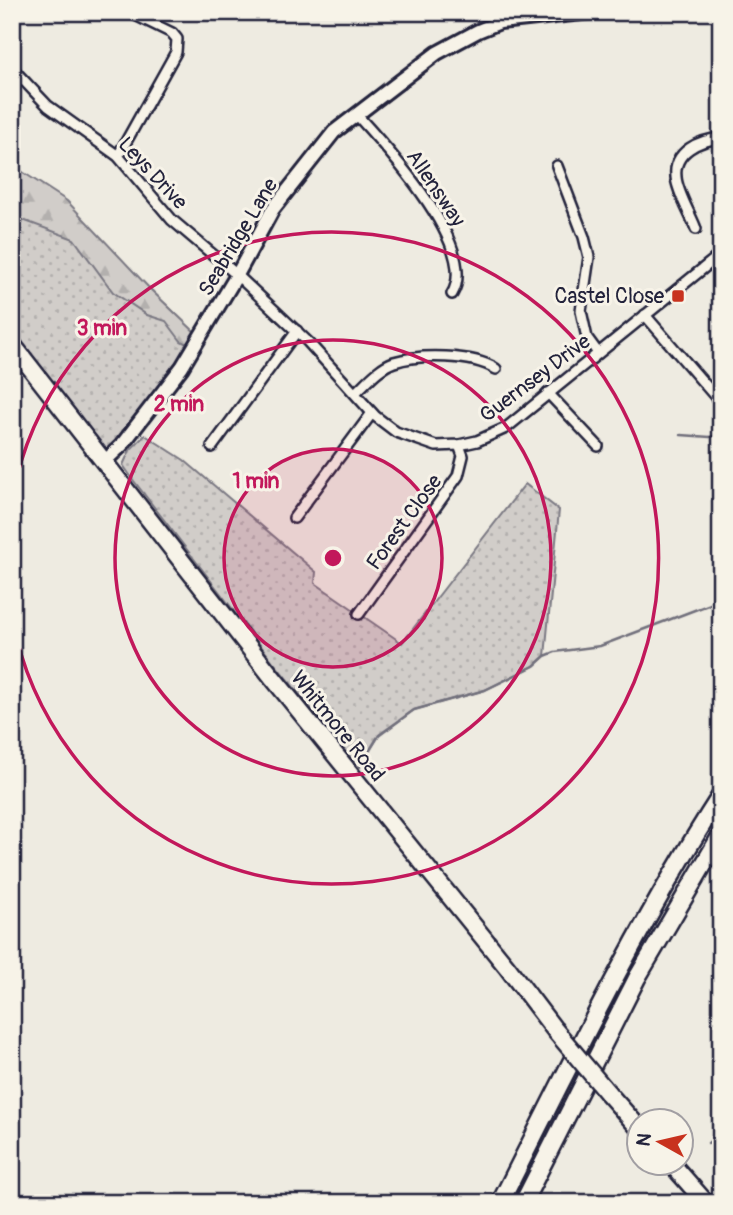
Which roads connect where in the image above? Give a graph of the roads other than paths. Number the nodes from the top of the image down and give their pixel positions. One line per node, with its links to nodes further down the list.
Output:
1 (129, 12): 6 (street)
2 (591, 12): 4 (street, Seabridge Lane)
3 (12, 68): 6 (street, Leys Drive)
4 (356, 114): 10 (street, Seabridge Lane); 11 (street, Allensway)
5 (721, 138): 8 (street)
6 (118, 156): 10 (street, Leys Drive)
7 (557, 166): 15 (street)
8 (696, 229)
9 (721, 254): 12 (street, Guernsey Drive)
10 (237, 275): 13 (street, Guernsey Drive); 24 (street, Seabridge Lane)
11 (452, 294)
12 (645, 315): 15 (street, Guernsey Drive); 19 (street)
13 (297, 331): 17 (street, Guernsey Drive); 23 (street)
14 (12, 344): 24 (highway, Whitmore Road)
15 (598, 354): 18 (street, Guernsey Drive)
16 (496, 369): 17 (street)
17 (355, 393): 20 (street, Guernsey Drive)
18 (548, 393): 21 (street, Guernsey Drive); 22 (street)
19 (721, 403)
20 (372, 413): 21 (street, Guernsey Drive); 25 (street)
21 (459, 445): 26 (street, Forest Close)
22 (598, 446)
23 (212, 447)
24 (104, 462): 29 (highway, Whitmore Road, bridge)
25 (294, 518)
26 (359, 614)
27 (721, 795): 31 (highway)
28 (721, 835): 32 (highway)
29 (624, 1111)
30 (682, 1176): 33 (highway)
31 (500, 1203)
32 (523, 1203)
33 (706, 1203)

